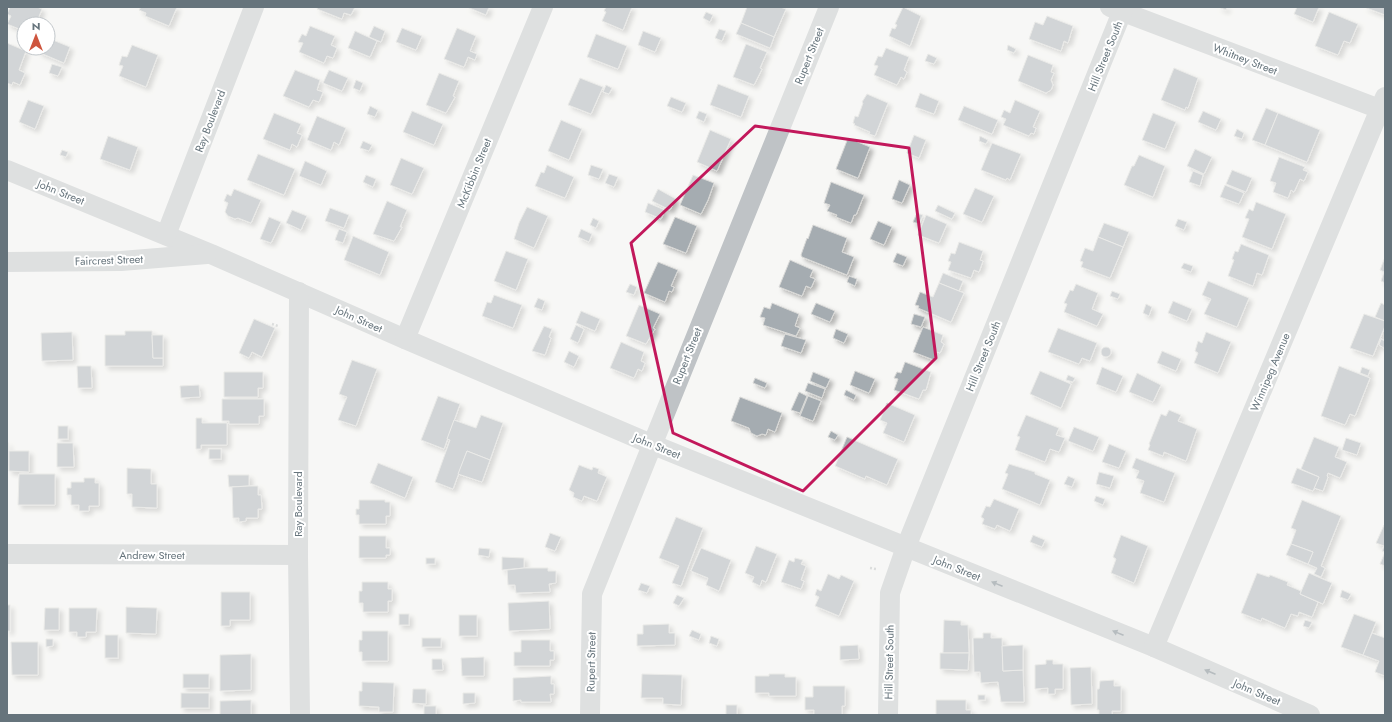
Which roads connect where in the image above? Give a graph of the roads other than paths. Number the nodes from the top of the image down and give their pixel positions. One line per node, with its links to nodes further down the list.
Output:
1 (254, 7): 7 (street, Ray Boulevard)
2 (543, 7): 11 (street, McKibbin Street)
3 (829, 7): 12 (street, Rupert Street)
4 (1119, 9): 5 (street, Whitney Street); 13 (street, Hill Street South)
5 (1384, 111): 16 (street, Winnipeg Avenue)
6 (7, 170): 7 (street, John Street)
7 (166, 235): 8 (street, John Street)
8 (211, 254): 9 (street, Faircrest Street); 10 (street, John Street)
9 (7, 262)
10 (299, 292): 11 (street, John Street); 15 (street, Ray Boulevard)
11 (405, 339): 12 (street, John Street)
12 (651, 444): 13 (street, John Street); 18 (street, Rupert Street)
13 (906, 547): 16 (street, John Street, one-way to 13); 19 (street, Hill Street South)
14 (7, 554): 15 (street, Andrew Street)
15 (298, 555): 17 (street, Ray Boulevard)
16 (1154, 647): 20 (street, John Street, one-way to 16)
17 (300, 715)
18 (590, 715)
19 (888, 715)
20 (1310, 715)

